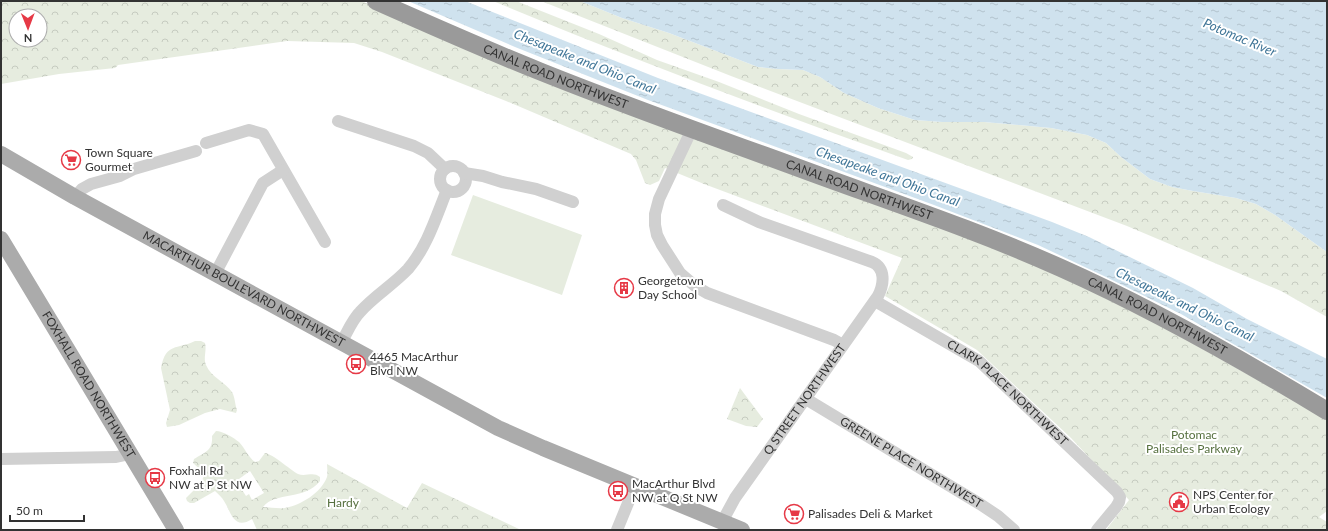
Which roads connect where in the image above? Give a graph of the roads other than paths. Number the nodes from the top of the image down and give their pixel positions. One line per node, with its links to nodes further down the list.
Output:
1 (376, 1): 3 (highway, CANAL ROAD NORTHWEST)
2 (338, 121): 7 (street)
3 (692, 129): 19 (street); 21 (highway, CANAL ROAD NORTHWEST)
4 (206, 143): 8 (street)
5 (196, 151): 11 (street)
6 (1, 164): 11 (main road, MACARTHUR BOULEVARD NORTHWEST)
7 (445, 168): 9 (street); 10 (street)
8 (283, 170): 15 (street); 16 (street)
9 (464, 174): 10 (street); 12 (street)
10 (447, 190): 18 (street)
11 (75, 197): 16 (main road, MACARTHUR BOULEVARD NORTHWEST)
12 (573, 202)
13 (723, 205): 17 (street, Q STREET NORTHWEST)
14 (1, 239): 22 (main road, FOXHALL ROAD NORTHWEST)
15 (326, 242)
16 (215, 274): 18 (main road, MACARTHUR BOULEVARD NORTHWEST)
17 (876, 300): 19 (street, Q STREET NORTHWEST); 30 (street, CLARK PLACE NORTHWEST)
18 (341, 343): 24 (main road, MACARTHUR BOULEVARD NORTHWEST)
19 (843, 346): 20 (street, Q STREET NORTHWEST)
20 (806, 399): 25 (street, Q STREET NORTHWEST); 29 (street, GREENE PLACE NORTHWEST)
21 (1327, 411)
22 (130, 454): 23 (street); 26 (main road, FOXHALL ROAD NORTHWEST)
23 (1, 459)
24 (635, 486): 25 (main road, MACARTHUR BOULEVARD NORTHWEST); 27 (street)
25 (722, 522): 28 (main road, MACARTHUR BOULEVARD NORTHWEST)
26 (176, 530)
27 (617, 530)
28 (742, 530)
29 (1014, 530)
30 (1097, 530)

